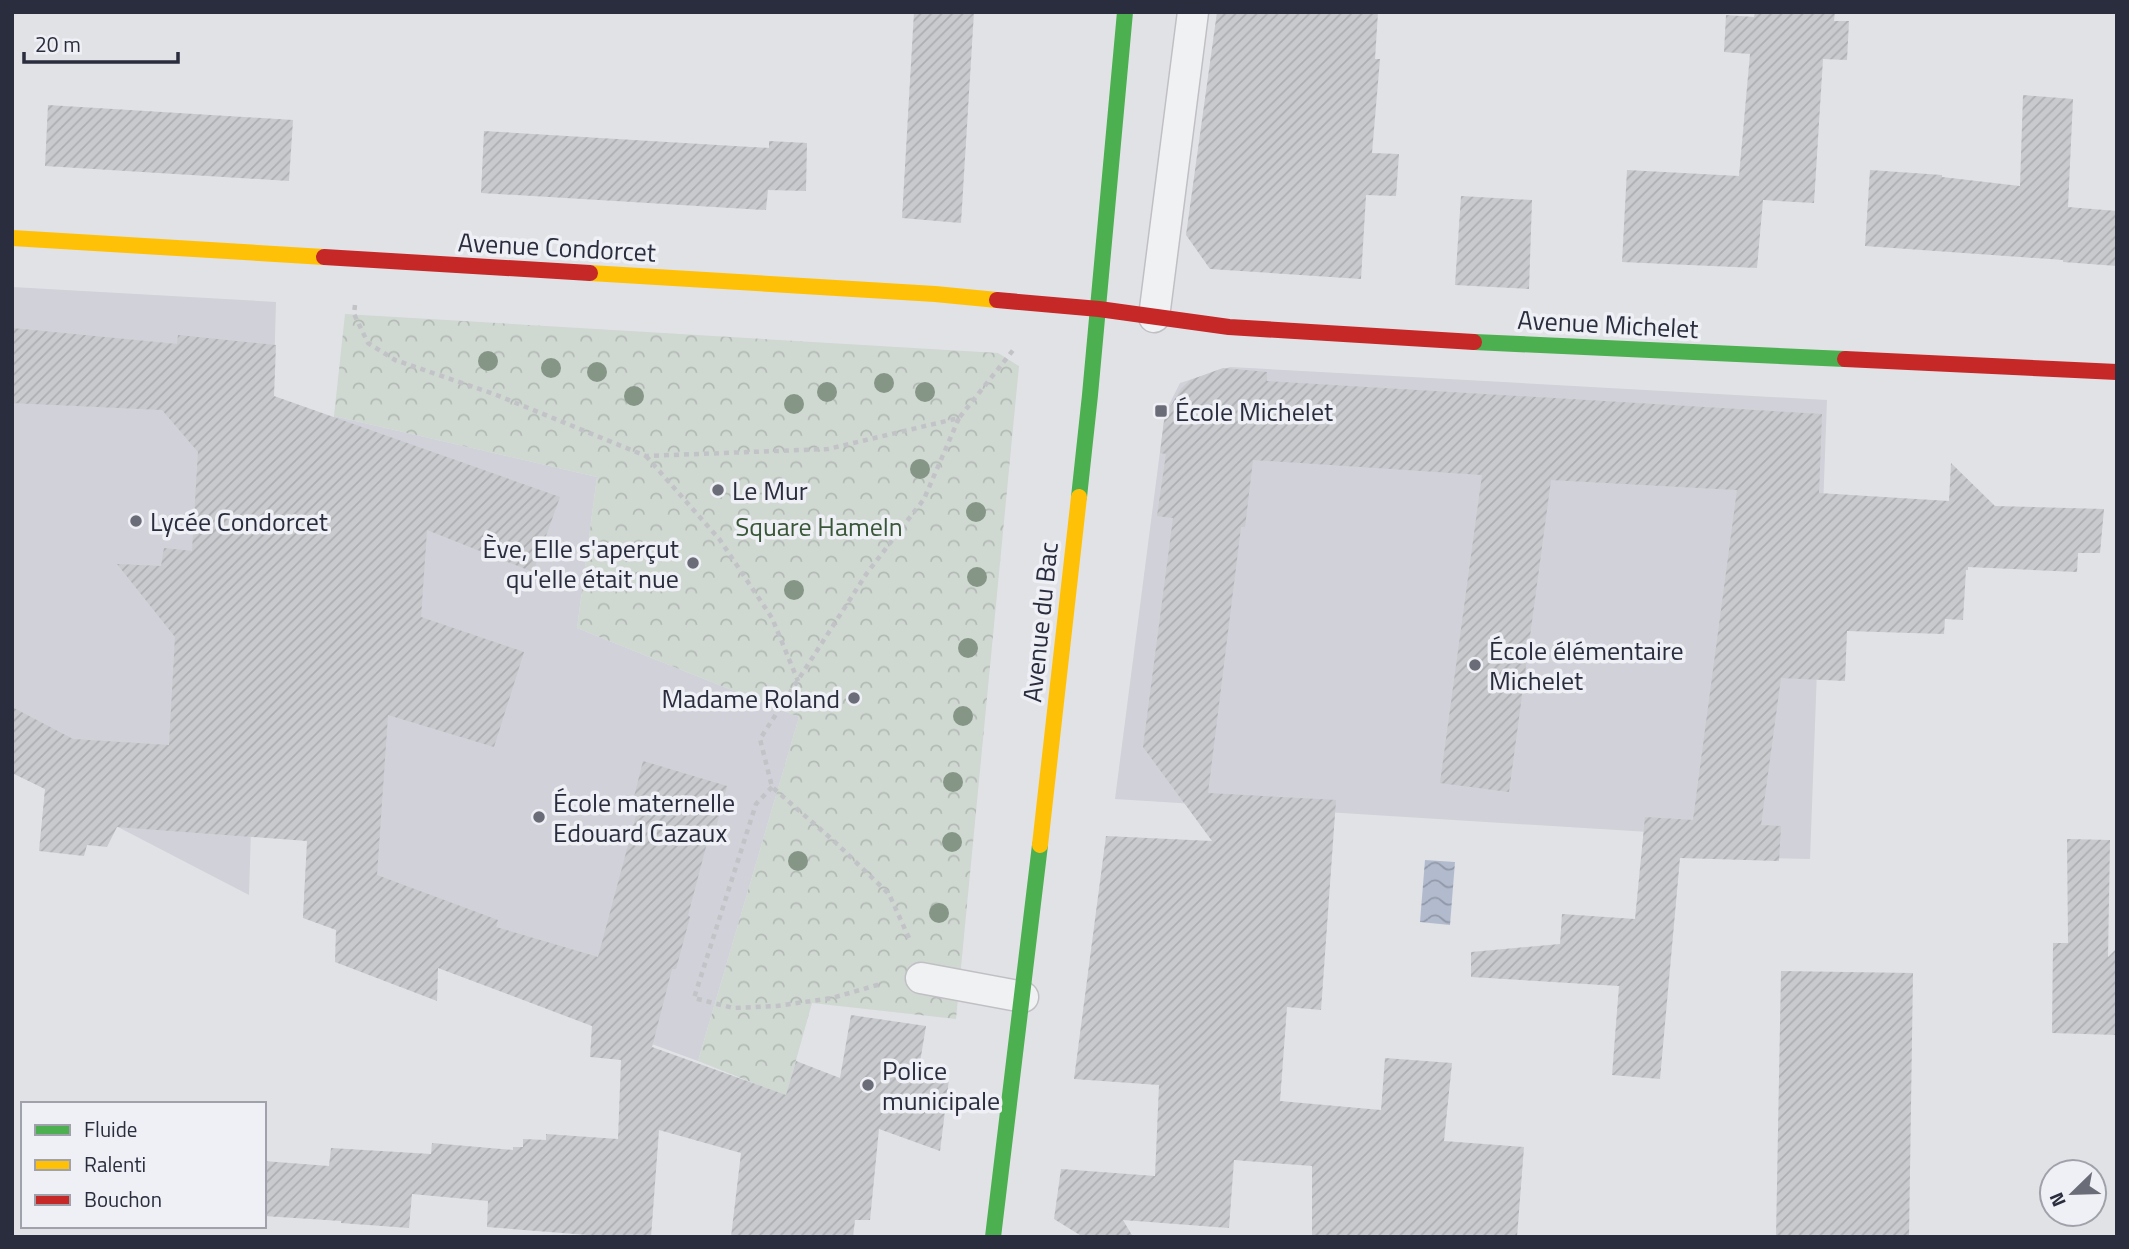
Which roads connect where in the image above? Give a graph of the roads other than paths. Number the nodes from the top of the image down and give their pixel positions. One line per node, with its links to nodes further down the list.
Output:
1 (1125, 12): 4 (street, Avenue du Bac)
2 (1193, 12): 5 (lane)
3 (12, 238): 4 (street, Avenue Condorcet)
4 (1099, 309): 5 (street, Avenue Michelet); 8 (street, Avenue du Bac)
5 (1154, 317): 6 (street, Avenue Michelet)
6 (2117, 372)
7 (921, 978): 8 (lane)
8 (1023, 997): 9 (street, Avenue du Bac)
9 (993, 1237)

